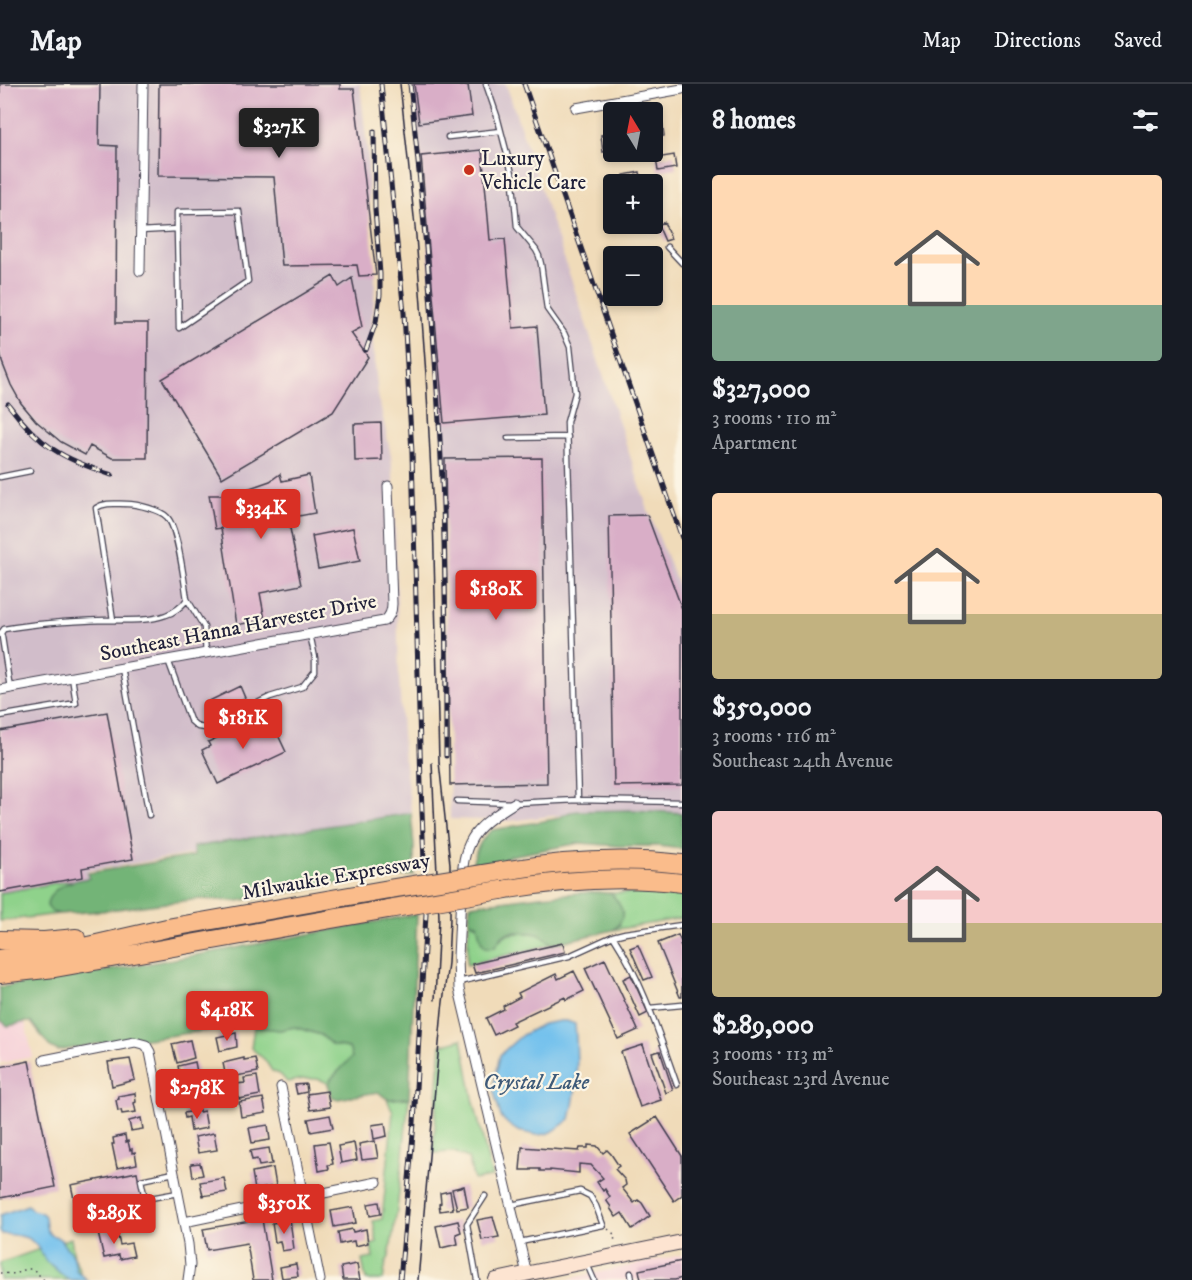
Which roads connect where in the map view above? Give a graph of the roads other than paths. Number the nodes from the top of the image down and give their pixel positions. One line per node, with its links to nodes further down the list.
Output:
1 (143, 84): 8 (street)
2 (486, 84): 5 (lane)
3 (682, 89): 4 (street)
4 (576, 108)
5 (501, 131): 6 (lane); 12 (lane)
6 (448, 137)
7 (177, 229): 7 (lane); 8 (lane)
8 (140, 231): 11 (street)
9 (667, 247): 10 (lane)
10 (682, 264)
11 (140, 271)
12 (568, 437): 13 (lane); 27 (lane)
13 (508, 438)
14 (30, 471): 15 (lane)
15 (0, 477)
16 (388, 486): 19 (street, Southeast Hanna Harvester Drive)
17 (187, 599): 18 (lane); 18 (lane); 20 (lane)
18 (113, 620): 24 (lane)
19 (310, 634): 20 (street, Southeast Hanna Harvester Drive); 21 (lane)
20 (206, 653): 21 (street, Southeast Hanna Harvester Drive)
21 (168, 660): 22 (street, Southeast Hanna Harvester Drive)
22 (122, 668): 23 (street, Southeast Hanna Harvester Drive); 31 (lane)
23 (72, 677): 24 (street, Southeast Hanna Harvester Drive); 26 (lane)
24 (10, 688): 25 (street, Southeast Hanna Harvester Drive)
25 (0, 690)
26 (0, 716)
27 (578, 800): 29 (lane); 30 (lane)
28 (457, 801): 30 (lane)
29 (682, 802)
30 (514, 803): 40 (street)
31 (149, 815)
32 (682, 864): 35 (highway, Milwaukie Expressway, bridge)
33 (682, 884): 39 (highway, Milwaukie Expressway, bridge)
34 (682, 926): 36 (lane)
35 (167, 928): 37 (highway); 38 (highway, Milwaukie Expressway)
36 (613, 936): 40 (lane); 42 (lane)
37 (0, 940)
38 (0, 959)
39 (0, 974)
40 (459, 986): 51 (street)
41 (682, 1005): 42 (lane)
42 (650, 1008): 44 (lane)
43 (44, 1060): 46 (street)
44 (677, 1085)
45 (281, 1087): 50 (street)
46 (174, 1173): 48 (street); 48 (lane)
47 (377, 1182): 50 (street)
48 (178, 1193): 52 (street)
49 (485, 1196): 60 (lane)
50 (303, 1197): 52 (street); 59 (street)
51 (511, 1205): 53 (street); 53 (lane)
52 (184, 1222): 58 (street)
53 (520, 1242): 57 (street)
54 (682, 1242): 55 (main road)
55 (585, 1262): 57 (main road); 62 (lane)
56 (631, 1273): 63 (lane)
57 (527, 1274): 61 (main road)
58 (188, 1280)
59 (320, 1280)
60 (477, 1280)
61 (496, 1280)
62 (594, 1280)
63 (632, 1280)

